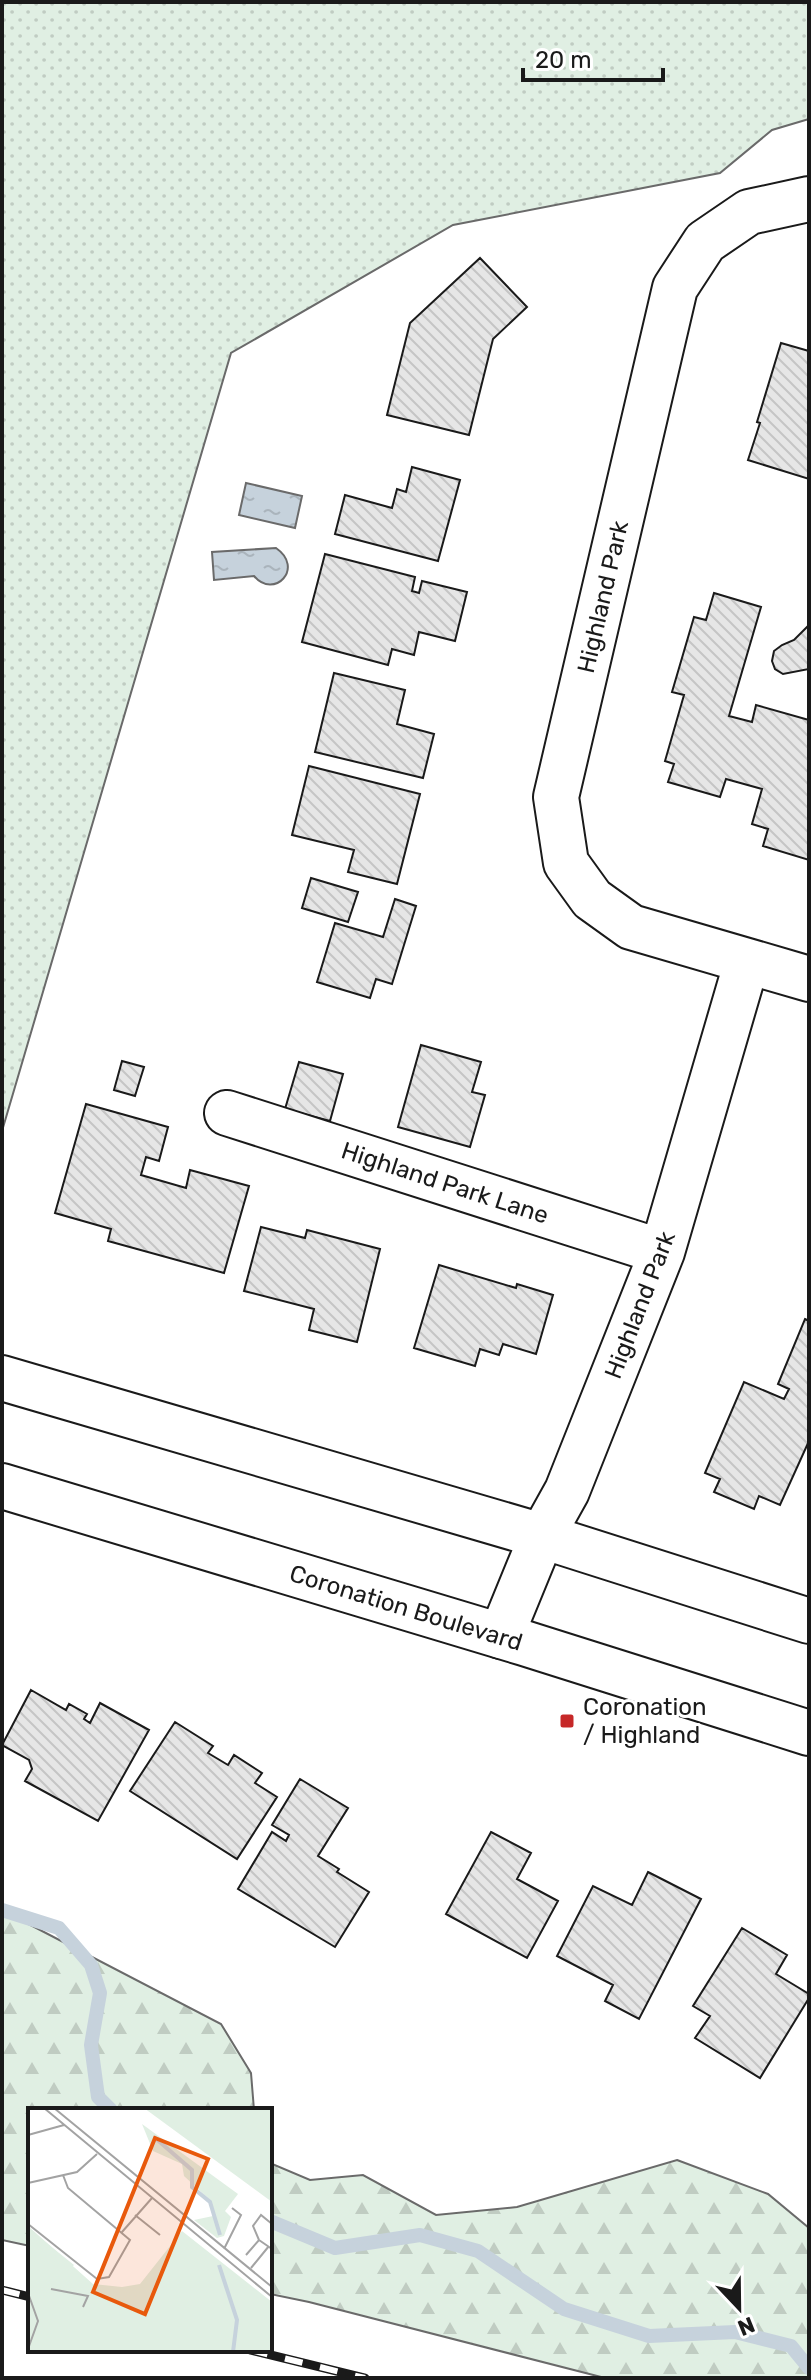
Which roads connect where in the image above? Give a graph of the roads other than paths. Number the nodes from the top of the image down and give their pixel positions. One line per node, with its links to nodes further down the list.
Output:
1 (809, 199): 2 (street, Highland Park)
2 (747, 961): 3 (street, Highland Park); 5 (street, Highland Park)
3 (809, 979)
4 (227, 1113): 5 (street, Highland Park Lane)
5 (662, 1252): 8 (street, Highland Park)
6 (2, 1378): 8 (street)
7 (2, 1486): 10 (street, Coronation Boulevard)
8 (542, 1536): 9 (street); 10 (street, Highland Park)
9 (809, 1621)
10 (501, 1636): 11 (street, Coronation Boulevard)
11 (809, 1733)

